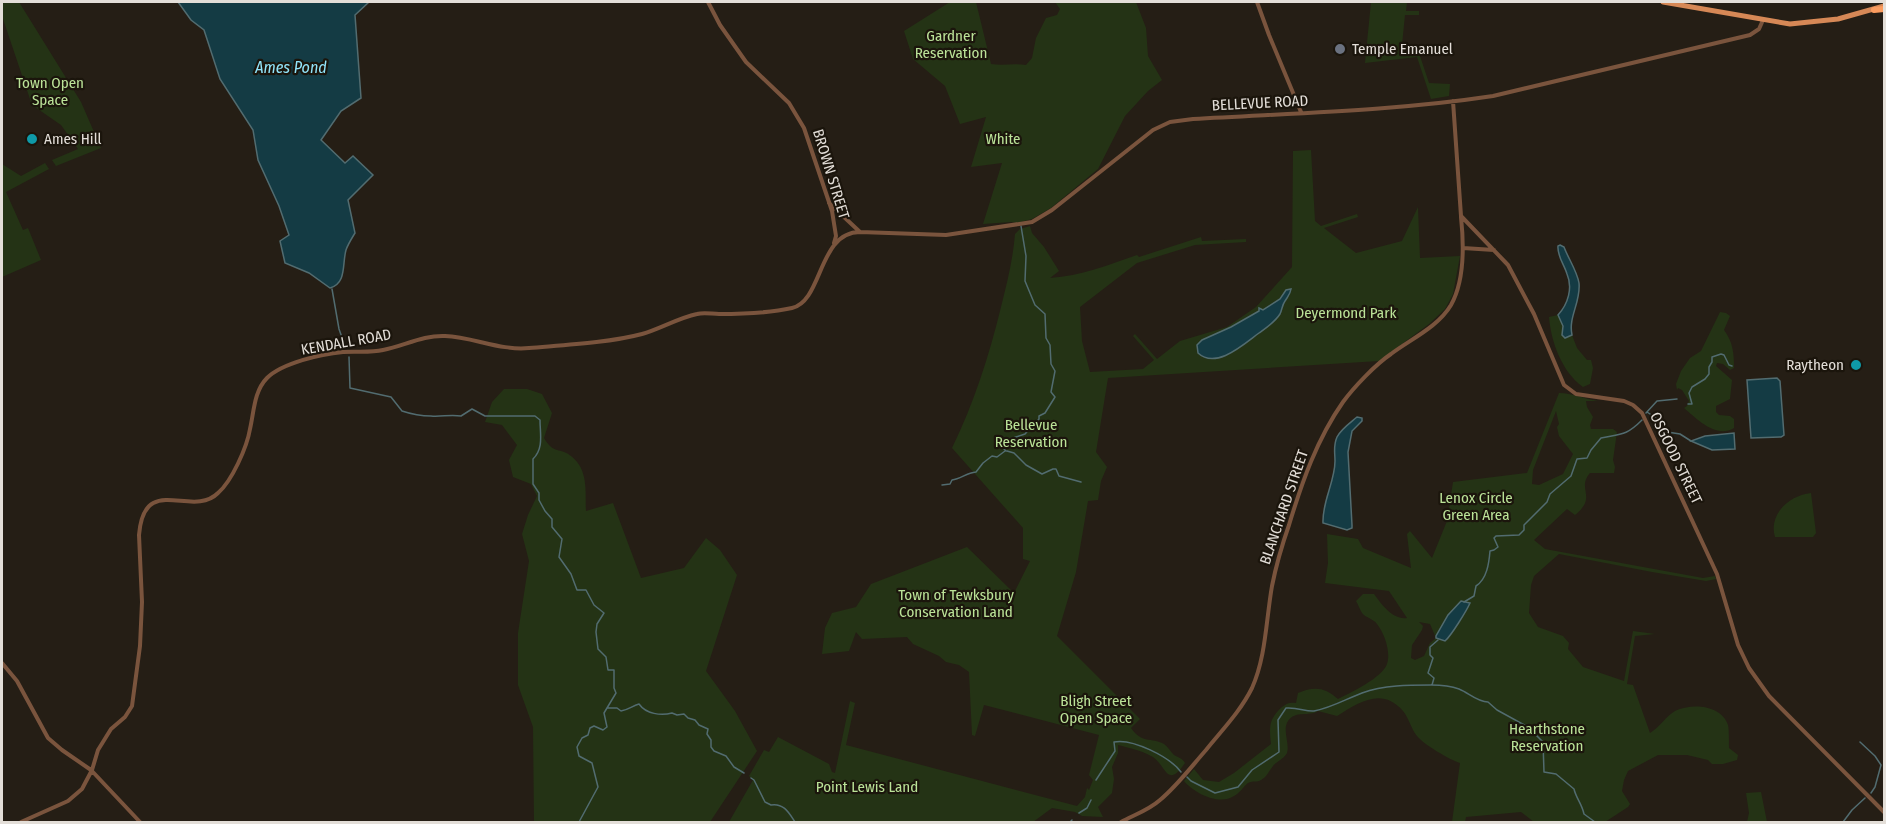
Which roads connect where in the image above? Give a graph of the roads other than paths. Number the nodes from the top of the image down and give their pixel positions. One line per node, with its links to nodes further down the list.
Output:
1 (708, 2): 9 (street, BROWN STREET)
2 (1257, 2): 8 (street)
3 (1663, 2): 6 (main road)
4 (1884, 8): 5 (highway)
5 (1874, 10): 6 (main road)
6 (1763, 20): 7 (street, BELLEVUE ROAD)
7 (1454, 101): 8 (street, BELLEVUE ROAD); 10 (street)
8 (1301, 112): 11 (street, BELLEVUE ROAD)
9 (829, 202): 11 (street); 12 (street, BROWN STREET)
10 (1461, 216): 13 (street, BLANCHARD STREET); 14 (street, OSGOOD STREET)
11 (860, 232): 12 (street, BELLEVUE ROAD)
12 (834, 244): 16 (street, KENDALL ROAD)
13 (1463, 248): 14 (street); 20 (street, BLANCHARD STREET)
14 (1494, 250): 17 (street, OSGOOD STREET)
15 (2, 663): 16 (street)
16 (92, 770): 18 (street, KENDALL ROAD); 19 (street)
17 (1884, 812)
18 (21, 822)
19 (140, 822)
20 (1121, 822)

